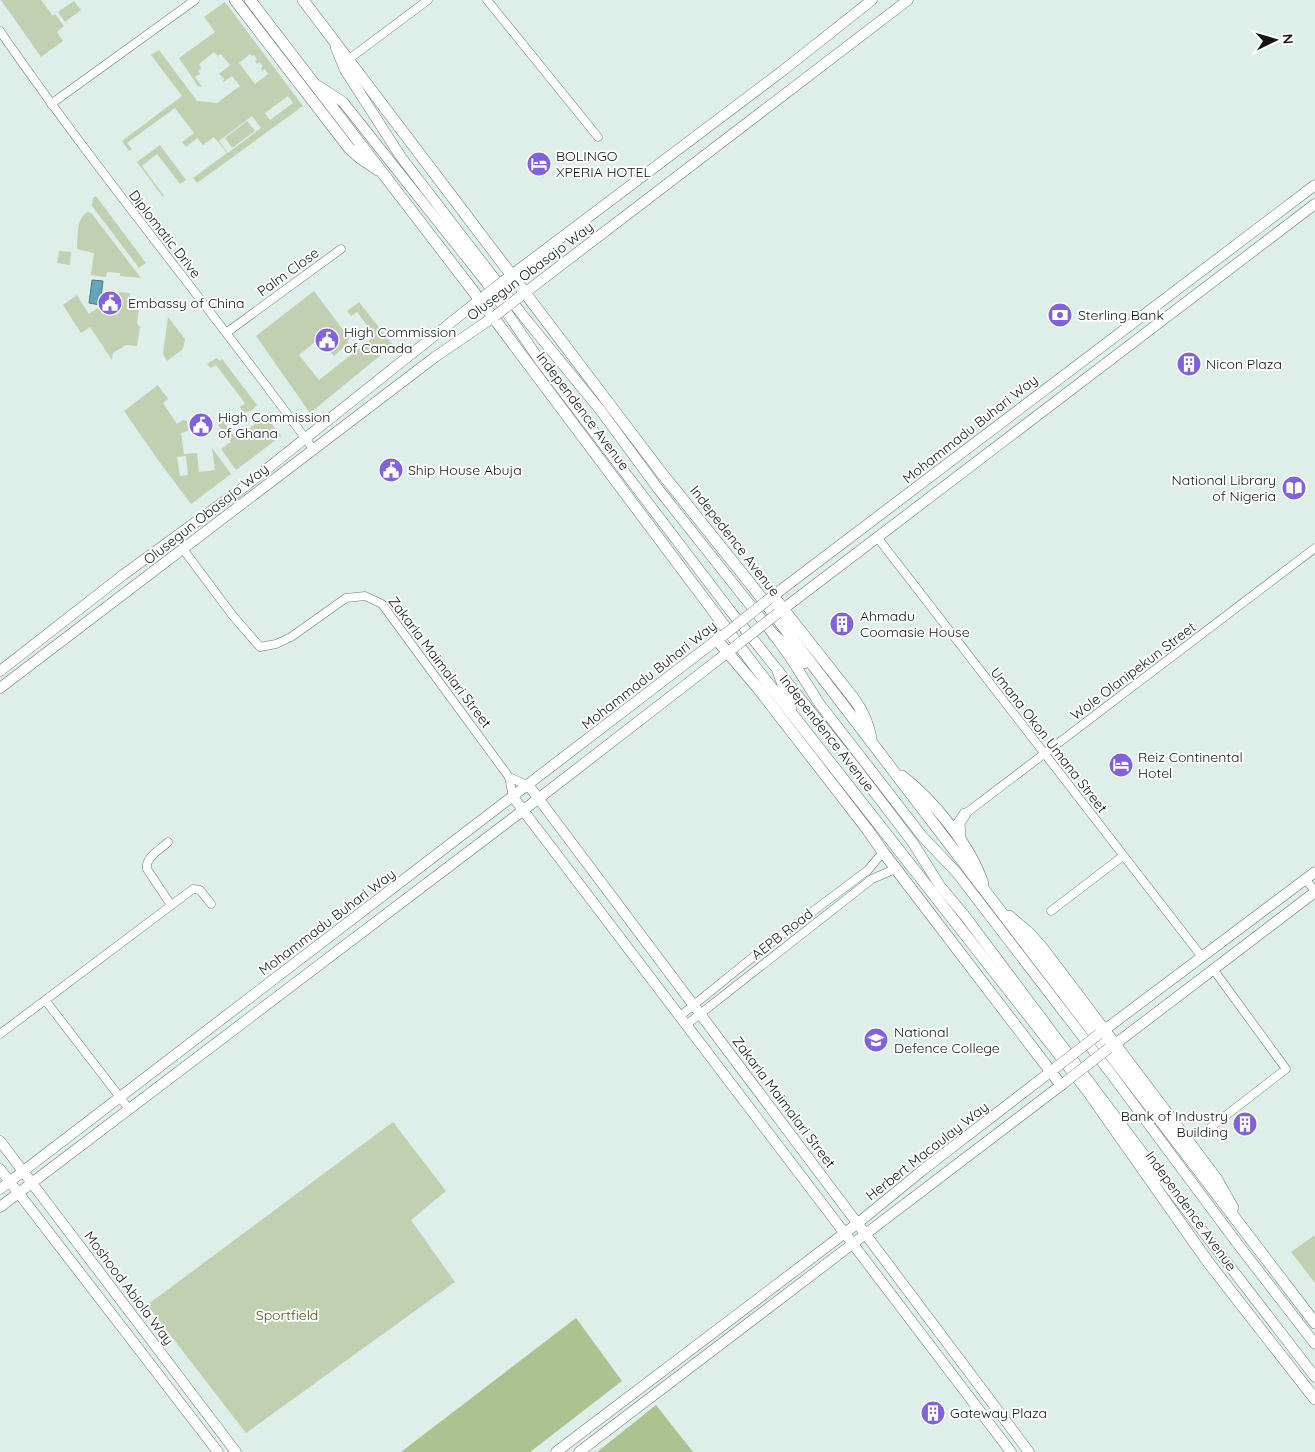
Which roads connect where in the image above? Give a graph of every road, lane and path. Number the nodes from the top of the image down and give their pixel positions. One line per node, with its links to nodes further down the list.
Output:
1 (195, 0): 13 (street)
2 (235, 0): 15 (main road)
3 (250, 0): 12 (main road, Independence Avenue)
4 (304, 0): 10 (main road, Independence Avenue)
5 (428, 0): 11 (street)
6 (487, 0): 14 (street)
7 (872, 0): 21 (main road, Olusegun Obasajo Way)
8 (908, 0): 22 (main road, Olusegun Obasajo Way)
9 (0, 31): 13 (street, Diplomatic Drive)
10 (330, 36): 11 (main road, Independence Avenue); 41 (main road, Independence Avenue)
11 (349, 58): 21 (main road, Independence Avenue)
12 (317, 85): 15 (main road, Independence Avenue); 45 (main road, Independence Avenue)
13 (51, 104): 25 (street, Diplomatic Drive)
14 (598, 137)
15 (386, 175): 23 (main road, Independence Avenue)
16 (1315, 185): 19 (main road, Mohammadu Buhari Way)
17 (1315, 204): 20 (main road, Mohammadu Buhari Way)
18 (341, 249): 25 (street, Palm Close)
19 (1216, 260): 20 (main road); 28 (main road, Mohammadu Buhari Way)
20 (1224, 273): 30 (main road, Mohammadu Buhari Way)
21 (508, 278): 22 (main road, Independence Avenue); 23 (main road, Olusegun Obasajo Way, bridge)
22 (521, 296): 24 (main road, Olusegun Obasajo Way, bridge); 32 (main road, Independence Avenue)
23 (481, 298): 24 (main road, Independence Avenue); 26 (main road, Olusegun Obasajo Way)
24 (494, 316): 27 (main road, Olusegun Obasajo Way); 48 (main road, Independence Avenue)
25 (226, 333): 29 (street, Diplomatic Drive)
26 (425, 344): 27 (main road); 29 (main road, Olusegun Obasajo Way)
27 (435, 357): 31 (main road, Olusegun Obasajo Way)
28 (984, 435): 30 (main road); 38 (main road, Mohammadu Buhari Way)
29 (305, 438): 31 (street, Diplomatic Drive); 33 (main road, Olusegun Obasajo Way)
30 (994, 448): 35 (main road, Mohammadu Buhari Way)
31 (313, 449): 34 (main road, Olusegun Obasajo Way)
32 (660, 471): 40 (main road, Indepedence Avenue)
33 (220, 505): 34 (main road); 44 (main road, Olusegun Obasajo Way)
34 (226, 515): 37 (main road, Olusegun Obasajo Way)
35 (877, 538): 39 (main road, Mohammadu Buhari Way); 50 (street, Umana Okon Umana Street)
36 (1315, 548): 50 (street, Wole Olanipekun Street)
37 (183, 549): 47 (main road, Olusegun Obasajo Way); 52 (street, Zakaria Maimalari Street)
38 (771, 597): 39 (main road); 42 (main road, Mohammadu Buhari Way, bridge)
39 (780, 611): 43 (main road, Mohammadu Buhari Way, bridge); 49 (main road)
40 (785, 630): 46 (main road, Independence Avenue)
41 (774, 635): 46 (main road); 99 (main road, Independence Avenue)
42 (720, 637): 43 (main road); 53 (main road, Mohammadu Buhari Way)
43 (729, 651): 55 (main road, Mohammadu Buhari Way); 61 (main road)
44 (0, 671)
45 (778, 671): 48 (main road); 100 (main road, Independence Avenue)
46 (829, 687): 49 (main road, Independence Avenue)
47 (0, 688)
48 (795, 716): 101 (main road, Independence Avenue)
49 (872, 742): 51 (main road, Independence Avenue)
50 (1044, 755): 58 (street, Wole Olanipekun Street); 62 (street, Umana Okon Umana Street)
51 (889, 764): 57 (main road); 67 (main road, Independence Avenue)
52 (509, 777): 53 (street, Zakaria Maimalari Street); 54 (street, Zakaria Maimalari Street)
53 (528, 786): 54 (main road, Mohammadu Buhari Way); 55 (main road, Zakaria Maimalari Street)
54 (513, 797): 56 (main road, Zakaria Maimalari Street); 82 (main road, Mohammadu Buhari Way)
55 (538, 799): 56 (main road, Mohammadu Buhari Way); 75 (main road, Zakaria Maimalari Street)
56 (523, 810): 76 (main road, Zakaria Maimalari Street); 83 (main road, Mohammadu Buhari Way)
57 (939, 812): 58 (main road); 59 (main road)
58 (965, 814): 59 (main road)
59 (960, 841): 67 (main road)
60 (168, 842): 69 (street)
61 (883, 852): 63 (main road); 75 (street, AEPB Road)
62 (1123, 856): 71 (street); 72 (street, Umana Okon Umana Street)
63 (895, 869): 75 (street, AEPB Road); 80 (main road)
64 (1315, 872): 65 (main road, Herbert Macaulay Way)
65 (1305, 880): 66 (street); 72 (main road, Herbert Macaulay Way)
66 (1315, 891): 73 (main road, Herbert Macaulay Way)
67 (985, 892): 70 (main road, Independence Avenue)
68 (212, 904): 69 (street)
69 (171, 905): 74 (street)
70 (994, 905): 77 (main road); 96 (main road, Independence Avenue)
71 (1051, 911)
72 (1202, 957): 77 (main road, Herbert Macaulay Way)
73 (1213, 969): 79 (main road, Herbert Macaulay Way); 84 (street)
74 (45, 1000): 78 (street); 82 (street)
75 (697, 1009): 76 (street, AEPB Road); 93 (main road, Zakaria Maimalari Street)
76 (683, 1020): 94 (main road, Zakaria Maimalari Street)
77 (1101, 1032): 79 (main road); 80 (main road, Herbert Macaulay Way, bridge)
78 (0, 1034)
79 (1112, 1046): 81 (main road, Herbert Macaulay Way, bridge); 96 (main road)
80 (1052, 1070): 81 (main road); 93 (main road, Herbert Macaulay Way)
81 (1062, 1084): 95 (main road, Herbert Macaulay Way)
82 (120, 1098): 83 (street); 87 (main road, Mohammadu Buhari Way)
83 (129, 1109): 89 (main road, Mohammadu Buhari Way)
84 (1211, 1127)
85 (0, 1141): 87 (main road, Moshood Abiola Way)
86 (0, 1168): 88 (main road, Moshood Abiola Way)
87 (24, 1171): 88 (main road, Mohammadu Buhari Way); 89 (main road, Moshood Abiola Way)
88 (10, 1182): 90 (main road, Mohammadu Buhari Way); 91 (main road, Moshood Abiola Way)
89 (33, 1182): 91 (main road, Mohammadu Buhari Way); 102 (main road, Moshood Abiola Way)
90 (0, 1189)
91 (19, 1193): 92 (main road, Mohammadu Buhari Way); 103 (main road, Moshood Abiola Way)
92 (0, 1208)
93 (858, 1223): 94 (main road, Herbert Macaulay Way); 95 (main road, Zakaria Maimalari Street)
94 (845, 1233): 97 (main road, Zakaria Maimalari Street); 107 (main road, Herbert Macaulay Way)
95 (866, 1234): 97 (main road, Herbert Macaulay Way); 104 (main road, Zakaria Maimalari Street)
96 (1246, 1235): 98 (main road, Independence Avenue)
97 (853, 1244): 108 (main road, Herbert Macaulay Way); 109 (main road, Zakaria Maimalari Street)
98 (1314, 1320)
99 (1315, 1344)
100 (1315, 1377)
101 (1315, 1399)
102 (200, 1406): 103 (main road); 106 (main road, Moshood Abiola Way)
103 (189, 1415): 105 (main road, Moshood Abiola Way)
104 (1024, 1450)
105 (218, 1452)
106 (236, 1452)
107 (556, 1452)
108 (579, 1452)
109 (1011, 1452)

